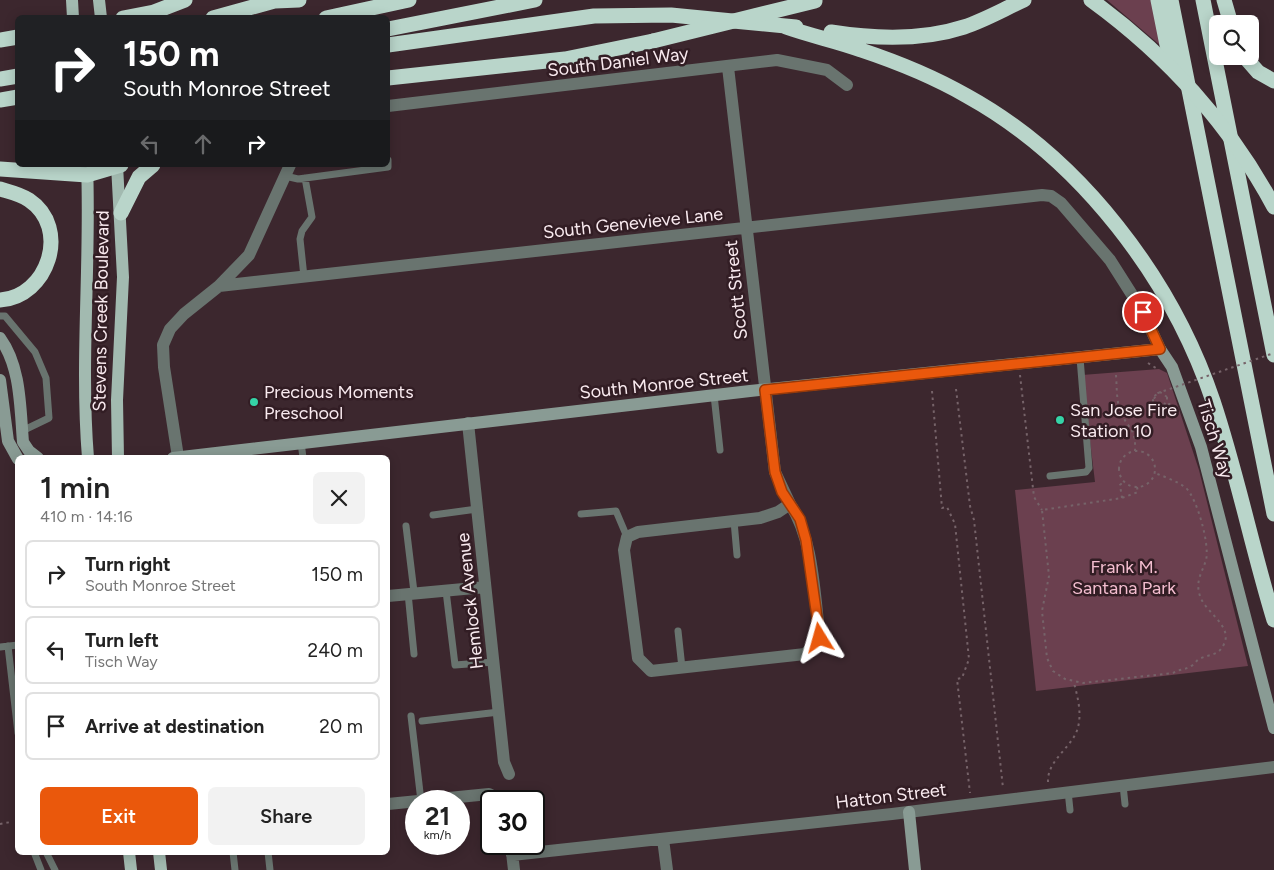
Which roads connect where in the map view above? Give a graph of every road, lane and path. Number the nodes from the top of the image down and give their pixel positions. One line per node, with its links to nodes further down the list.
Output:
1 (72, 0): 15 (main road)
2 (100, 0): 16 (main road)
3 (185, 0): 17 (highway)
4 (299, 0): 14 (highway)
5 (410, 0): 19 (highway)
6 (535, 0): 22 (highway)
7 (817, 0): 30 (highway, bridge)
8 (1024, 0): 21 (highway)
9 (1091, 0): 47 (highway, bridge)
10 (1158, 0): 26 (highway)
11 (1171, 0): 26 (highway)
12 (1203, 0): 56 (highway)
13 (1224, 0): 20 (highway)
14 (277, 1): 18 (highway)
15 (73, 15)
16 (101, 15)
17 (138, 15)
18 (225, 15)
19 (340, 15)
20 (1228, 15)
21 (786, 27): 25 (highway); 98 (highway)
22 (390, 29)
23 (15, 38): 24 (highway)
24 (0, 40)
25 (390, 46)
26 (1182, 60): 89 (highway)
27 (1252, 65): 32 (highway)
28 (728, 67): 33 (street, South Daniel Way); 36 (street, South Daniel Way); 49 (street, Scott Street)
29 (15, 76): 31 (highway)
30 (390, 78)
31 (0, 79)
32 (1274, 81)
33 (847, 85)
34 (15, 98): 35 (highway)
35 (0, 100)
36 (390, 106)
37 (111, 167): 42 (highway)
38 (119, 167): 48 (main road, Stevens Creek Boulevard)
39 (151, 167): 48 (highway)
40 (381, 167): 44 (lane)
41 (0, 169): 42 (highway)
42 (87, 170): 73 (main road, Stevens Creek Boulevard)
43 (288, 171): 44 (lane); 51 (street)
44 (306, 178): 50 (lane)
45 (0, 189): 52 (highway)
46 (1051, 196): 49 (street, South Genevieve Lane); 55 (street, Tisch Way)
47 (1274, 207)
48 (121, 214): 74 (main road, Stevens Creek Boulevard)
49 (747, 228): 50 (street, South Genevieve Lane); 62 (street, Scott Street)
50 (304, 276): 51 (street, South Genevieve Lane)
51 (219, 286): 75 (street)
52 (0, 300)
53 (0, 316): 67 (lane)
54 (0, 338): 67 (main road)
55 (1160, 349): 57 (main road, South Monroe Street); 111 (main road, Tisch Way)
56 (1274, 354): 65 (path, bridge)
57 (1080, 358): 58 (main road, South Monroe Street); 80 (lane)
58 (1018, 364): 62 (main road, South Monroe Street); 86 (path)
59 (1116, 375): 70 (path)
60 (0, 380): 78 (main road)
61 (956, 389): 117 (path)
62 (765, 390): 64 (main road, South Monroe Street); 84 (street, Scott Street)
63 (932, 391): 119 (path)
64 (714, 396): 66 (main road, South Monroe Street); 69 (lane)
65 (1168, 405)
66 (468, 423): 68 (main road, South Monroe Street); 85 (street, Hemlock Avenue)
67 (22, 431): 72 (main road)
68 (301, 442): 71 (main road, South Monroe Street); 77 (lane)
69 (720, 450)
70 (1135, 451): 79 (path); 81 (path)
71 (264, 452): 76 (main road, South Monroe Street)
72 (34, 455)
73 (88, 455)
74 (118, 455)
75 (176, 455)
76 (212, 455)
77 (302, 455)
78 (15, 456)
79 (1155, 473): 82 (path); 106 (path)
80 (1050, 476)
81 (1124, 481): 82 (path); 83 (path)
82 (1137, 487): 83 (path)
83 (1122, 498): 86 (path)
84 (790, 504): 90 (street); 105 (street, Scott Street)
85 (477, 509): 87 (lane); 94 (street, Hemlock Avenue)
86 (1042, 510): 106 (path)
87 (433, 514)
88 (581, 514): 92 (lane)
89 (1274, 514)
90 (734, 521): 92 (street); 93 (lane)
91 (406, 526): 96 (lane)
92 (627, 537): 105 (street)
93 (737, 555)
94 (485, 587): 95 (street); 104 (street, Hemlock Avenue)
95 (446, 591): 96 (street); 104 (lane)
96 (411, 593): 97 (street); 103 (lane)
97 (390, 596)
98 (1274, 620)
99 (678, 631): 105 (lane)
100 (15, 645): 101 (lane)
101 (8, 646): 102 (lane); 107 (lane)
102 (0, 647)
103 (414, 654)
104 (494, 662): 108 (street, Hemlock Avenue)
105 (682, 668)
106 (1074, 683): 114 (path)
107 (15, 707)
108 (499, 712): 110 (lane); 113 (street, Hemlock Avenue)
109 (411, 716): 116 (lane)
110 (422, 721)
111 (1274, 728)
112 (1274, 767): 115 (street, Hatton Street)
113 (509, 774)
114 (1048, 783)
115 (1123, 785): 118 (street, Hatton Street); 122 (lane)
116 (420, 790)
117 (1003, 790)
118 (1068, 791): 123 (lane); 124 (street, Hatton Street)
119 (970, 793)
120 (405, 802): 121 (street)
121 (390, 804)
122 (1125, 804)
123 (1070, 810)
124 (909, 812): 127 (street, Hatton Street); 144 (main road)
125 (11, 822): 126 (path)
126 (0, 824)
127 (663, 839): 128 (street, Hatton Street); 143 (street)
128 (545, 848)
129 (35, 855): 136 (lane)
130 (48, 855): 137 (lane)
131 (129, 855): 138 (main road)
132 (159, 855): 139 (main road)
133 (233, 855): 140 (lane)
134 (268, 855): 141 (lane)
135 (512, 855): 142 (street)
136 (41, 870)
137 (55, 870)
138 (131, 870)
139 (161, 870)
140 (235, 870)
141 (270, 870)
142 (514, 870)
143 (667, 870)
144 (914, 870)

